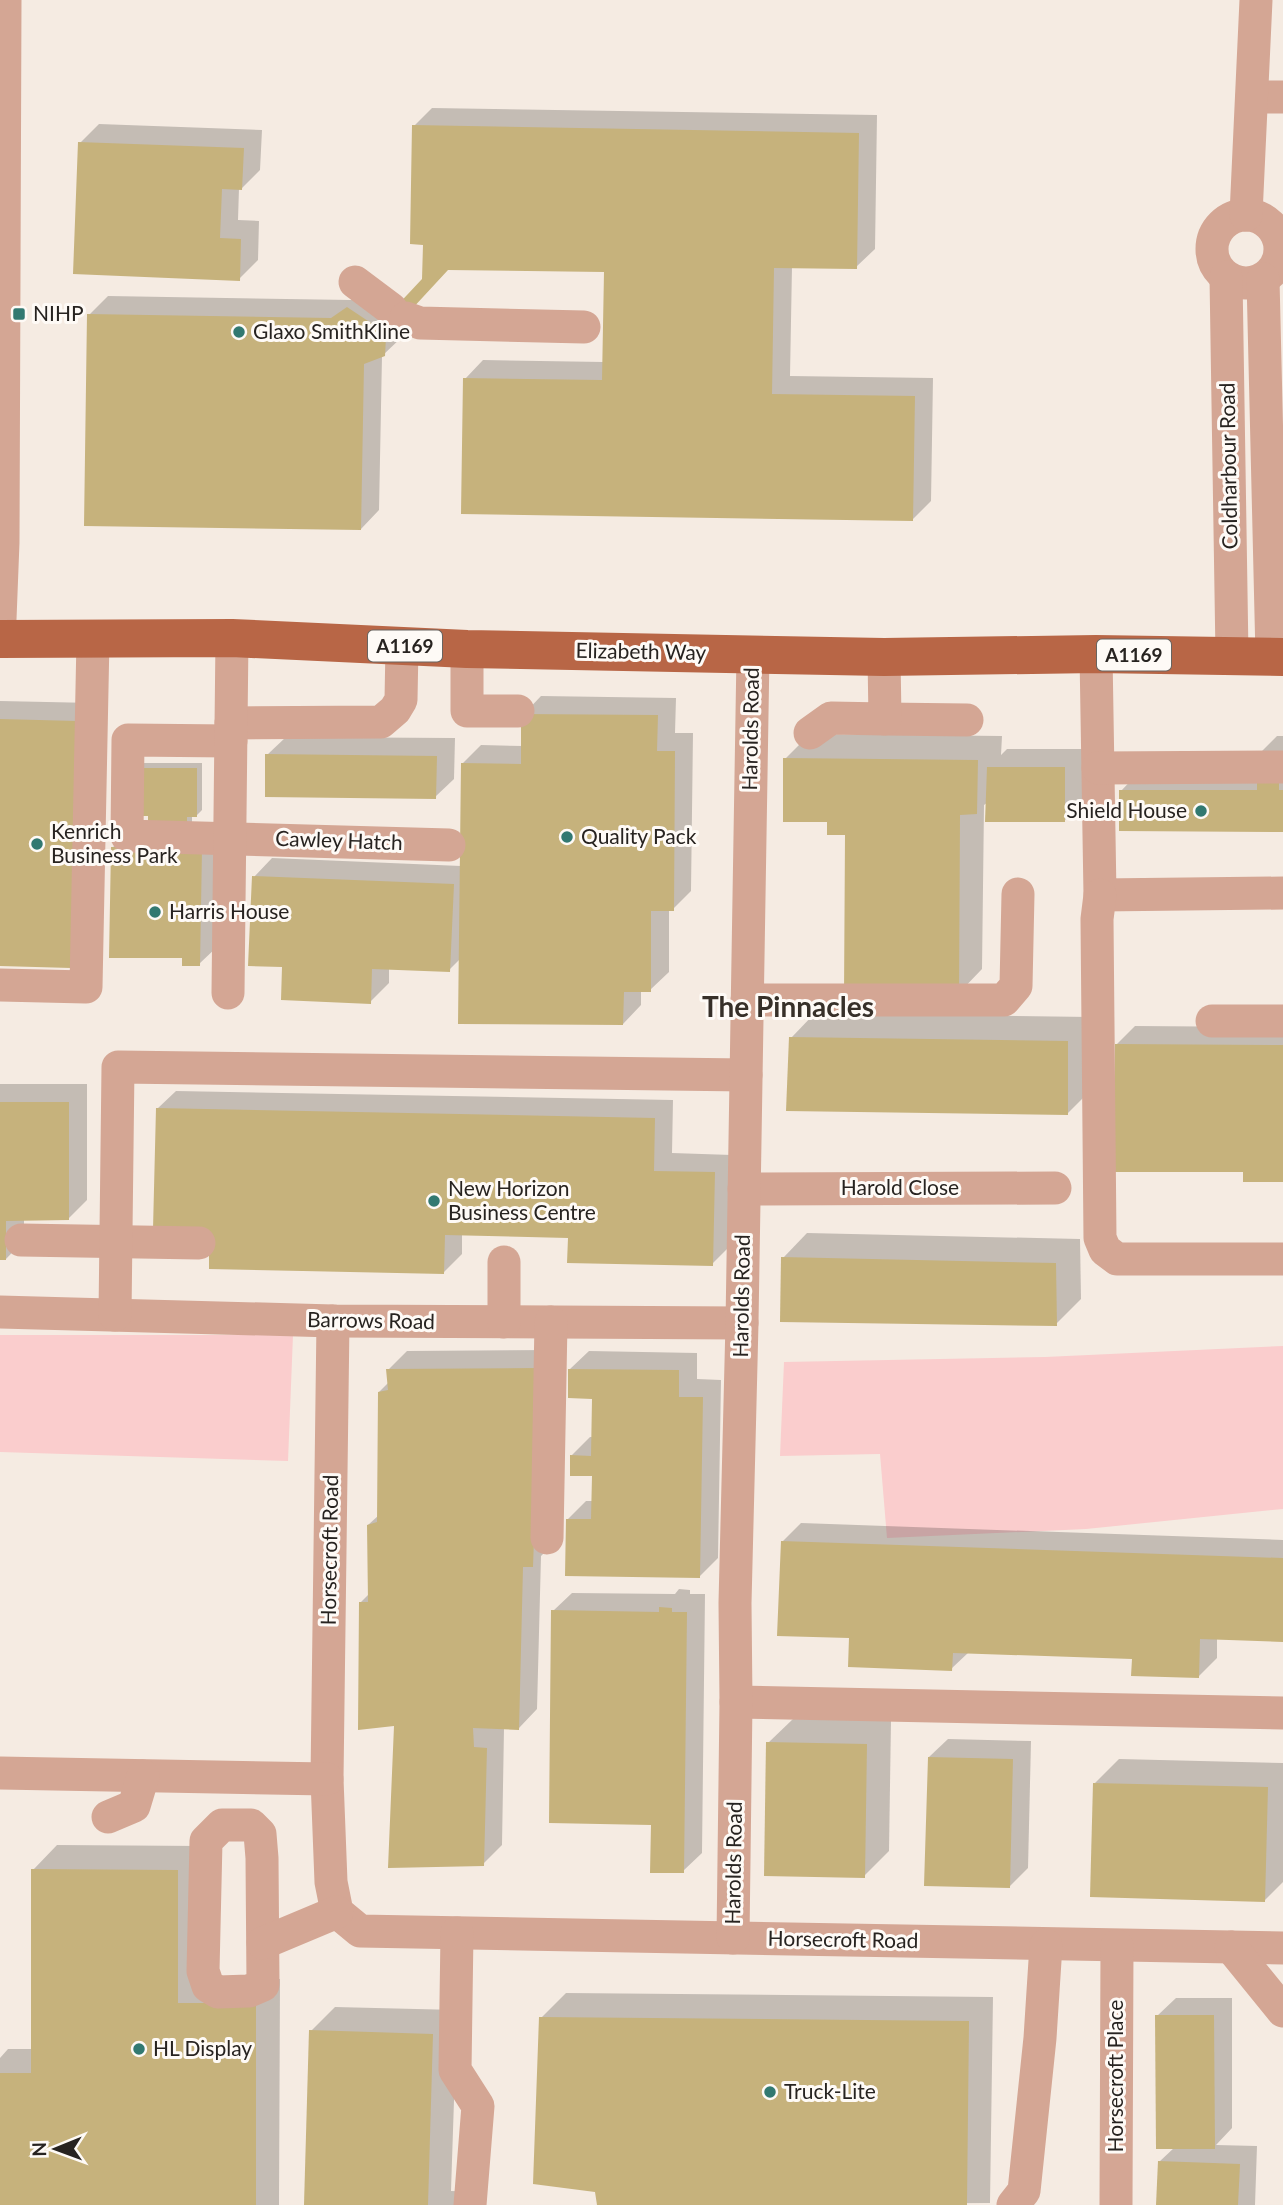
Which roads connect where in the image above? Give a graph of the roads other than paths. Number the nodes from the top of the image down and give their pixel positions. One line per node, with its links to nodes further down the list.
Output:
1 (5, 0): 12 (street)
2 (1256, 0): 3 (street)
3 (1267, 97): 4 (street)
4 (1246, 215): 5 (street); 6 (street, Coldharbour Road)
5 (1282, 250): 7 (street)
6 (1226, 277): 7 (street); 20 (street, Coldharbour Road)
7 (1263, 279): 10 (street, Coldharbour Road)
8 (355, 282): 9 (street)
9 (584, 327)
10 (1269, 544): 11 (street, Coldharbour Road); 21 (street, Coldharbour Road)
11 (1283, 599)
12 (0, 619)
13 (232, 638): 15 (main road, Elizabeth Way / A1169); 16 (main road, Elizabeth Way / A1169); 26 (street)
14 (0, 639): 15 (main road, Elizabeth Way / A1169)
15 (93, 639): 35 (street)
16 (402, 646): 17 (main road, Elizabeth Way / A1169); 26 (street)
17 (467, 649): 18 (main road, Elizabeth Way / A1169); 23 (street)
18 (753, 654): 22 (main road, Elizabeth Way / A1169); 37 (street, Harolds Road)
19 (1096, 654): 20 (main road, Elizabeth Way / A1169); 22 (main road, Elizabeth Way / A1169); 29 (street)
20 (1232, 655): 21 (main road, Elizabeth Way / A1169)
21 (1277, 656)
22 (884, 657): 24 (street)
23 (518, 711)
24 (885, 719): 25 (street); 27 (street)
25 (967, 720)
26 (231, 732): 30 (street); 30 (street, Cawley Hatch)
27 (810, 733)
28 (1283, 767): 29 (street)
29 (1098, 768): 34 (street)
30 (230, 838): 31 (street, Cawley Hatch); 36 (street)
31 (449, 845)
32 (1283, 893): 34 (street)
33 (1018, 894): 37 (street)
34 (1100, 895): 46 (street)
35 (0, 985)
36 (228, 993)
37 (747, 1000): 40 (street, Harolds Road)
38 (1212, 1021): 39 (street)
39 (1283, 1021)
40 (746, 1075): 42 (street, Harolds Road); 44 (street)
41 (1055, 1188): 42 (street, Harold Close)
42 (744, 1189): 53 (street, Harolds Road)
43 (20, 1240): 44 (street)
44 (116, 1241): 45 (street); 49 (street)
45 (199, 1243)
46 (1283, 1259)
47 (504, 1262): 51 (street)
48 (0, 1312): 49 (street, Barrows Road)
49 (115, 1315): 50 (street, Barrows Road)
50 (332, 1321): 51 (street, Barrows Road); 59 (street, Horsecroft Road)
51 (504, 1322): 52 (street, Barrows Road)
52 (551, 1322): 53 (street, Barrows Road); 54 (street)
53 (742, 1323): 55 (street, Harolds Road)
54 (547, 1538)
55 (736, 1702): 56 (street); 63 (street, Harolds Road)
56 (1283, 1713)
57 (0, 1773): 58 (street)
58 (143, 1776): 59 (street); 60 (street)
59 (327, 1779): 61 (street, Horsecroft Road)
60 (108, 1817)
61 (337, 1912): 62 (street, Horsecroft Road); 64 (street)
62 (457, 1933): 63 (street, Horsecroft Road); 70 (street)
63 (733, 1938): 65 (street, Horsecroft Road)
64 (263, 1943): 64 (street)
65 (1046, 1945): 66 (street, Horsecroft Road); 71 (street)
66 (1117, 1946): 67 (street, Horsecroft Road); 72 (street, Horsecroft Place)
67 (1231, 1947): 68 (street, Horsecroft Road); 69 (street)
68 (1281, 1948)
69 (1283, 2011)
70 (470, 2205)
71 (1013, 2205)
72 (1116, 2205)

